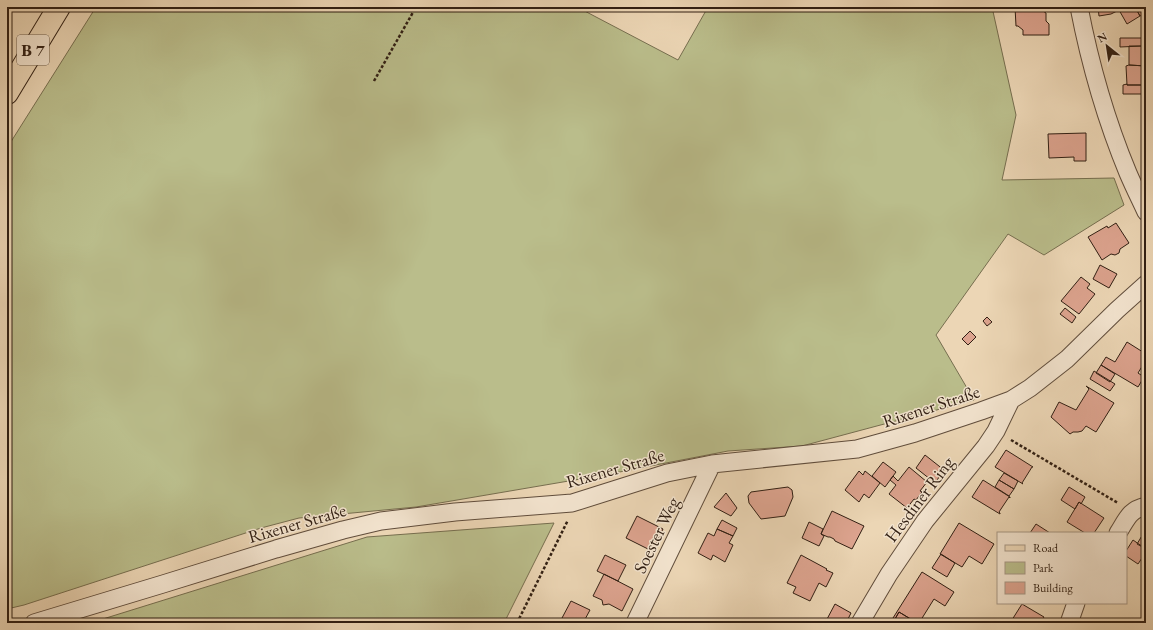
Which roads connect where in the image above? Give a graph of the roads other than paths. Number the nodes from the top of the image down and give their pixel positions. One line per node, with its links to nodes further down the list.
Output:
1 (59, 7): 3 (main road, B 7)
2 (1079, 7): 4 (street)
3 (7, 93)
4 (1146, 212)
5 (1146, 284): 6 (street, Rixener Straße)
6 (1011, 400): 7 (street, Rixener Straße); 13 (street, Hesdiner Ring)
7 (712, 464): 11 (street, Rixener Straße); 12 (street, Soester Weg)
8 (1140, 508): 9 (street)
9 (1119, 532)
10 (1076, 604): 14 (street)
11 (34, 623)
12 (635, 623)
13 (860, 623)
14 (1069, 623)

